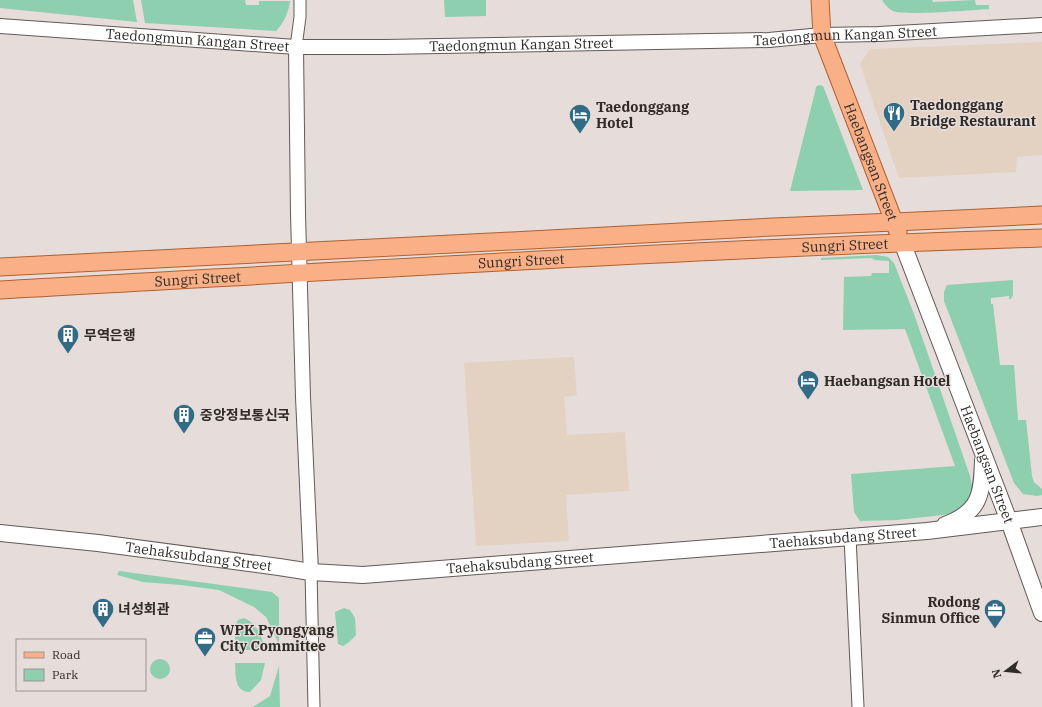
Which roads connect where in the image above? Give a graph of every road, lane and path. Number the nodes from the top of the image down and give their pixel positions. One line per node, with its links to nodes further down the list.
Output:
1 (300, 0): 6 (street)
2 (820, 0): 5 (main road, Haebangsan Street)
3 (1042, 25): 5 (street, Taedongmun Kangan Street)
4 (0, 26): 6 (street, Taedongmun Kangan Street)
5 (822, 36): 6 (street, Taedongmun Kangan Street); 8 (main road, Haebangsan Street)
6 (296, 47): 11 (street)
7 (1042, 215): 8 (main road, Sungri Street)
8 (895, 222): 10 (main road, Haebangsan Street); 11 (main road, Sungri Street)
9 (1042, 238): 10 (main road, Sungri Street)
10 (902, 242): 13 (main road, Sungri Street); 15 (main road, Haebangsan Street)
11 (299, 251): 12 (main road, Sungri Street); 13 (street)
12 (0, 267)
13 (300, 273): 14 (main road, Sungri Street); 21 (street)
14 (0, 290)
15 (984, 455): 17 (main road, Haebangsan Street); 18 (main road)
16 (1042, 517): 17 (main road, Taehaksubdang Street)
17 (1009, 521): 18 (main road, Taehaksubdang Street); 22 (main road, Haebangsan Street)
18 (928, 531): 20 (main road, Taehaksubdang Street)
19 (0, 533): 21 (main road, Taehaksubdang Street)
20 (850, 537): 21 (main road, Taehaksubdang Street); 24 (street)
21 (311, 572): 23 (street)
22 (1042, 613)
23 (314, 707)
24 (858, 707)

